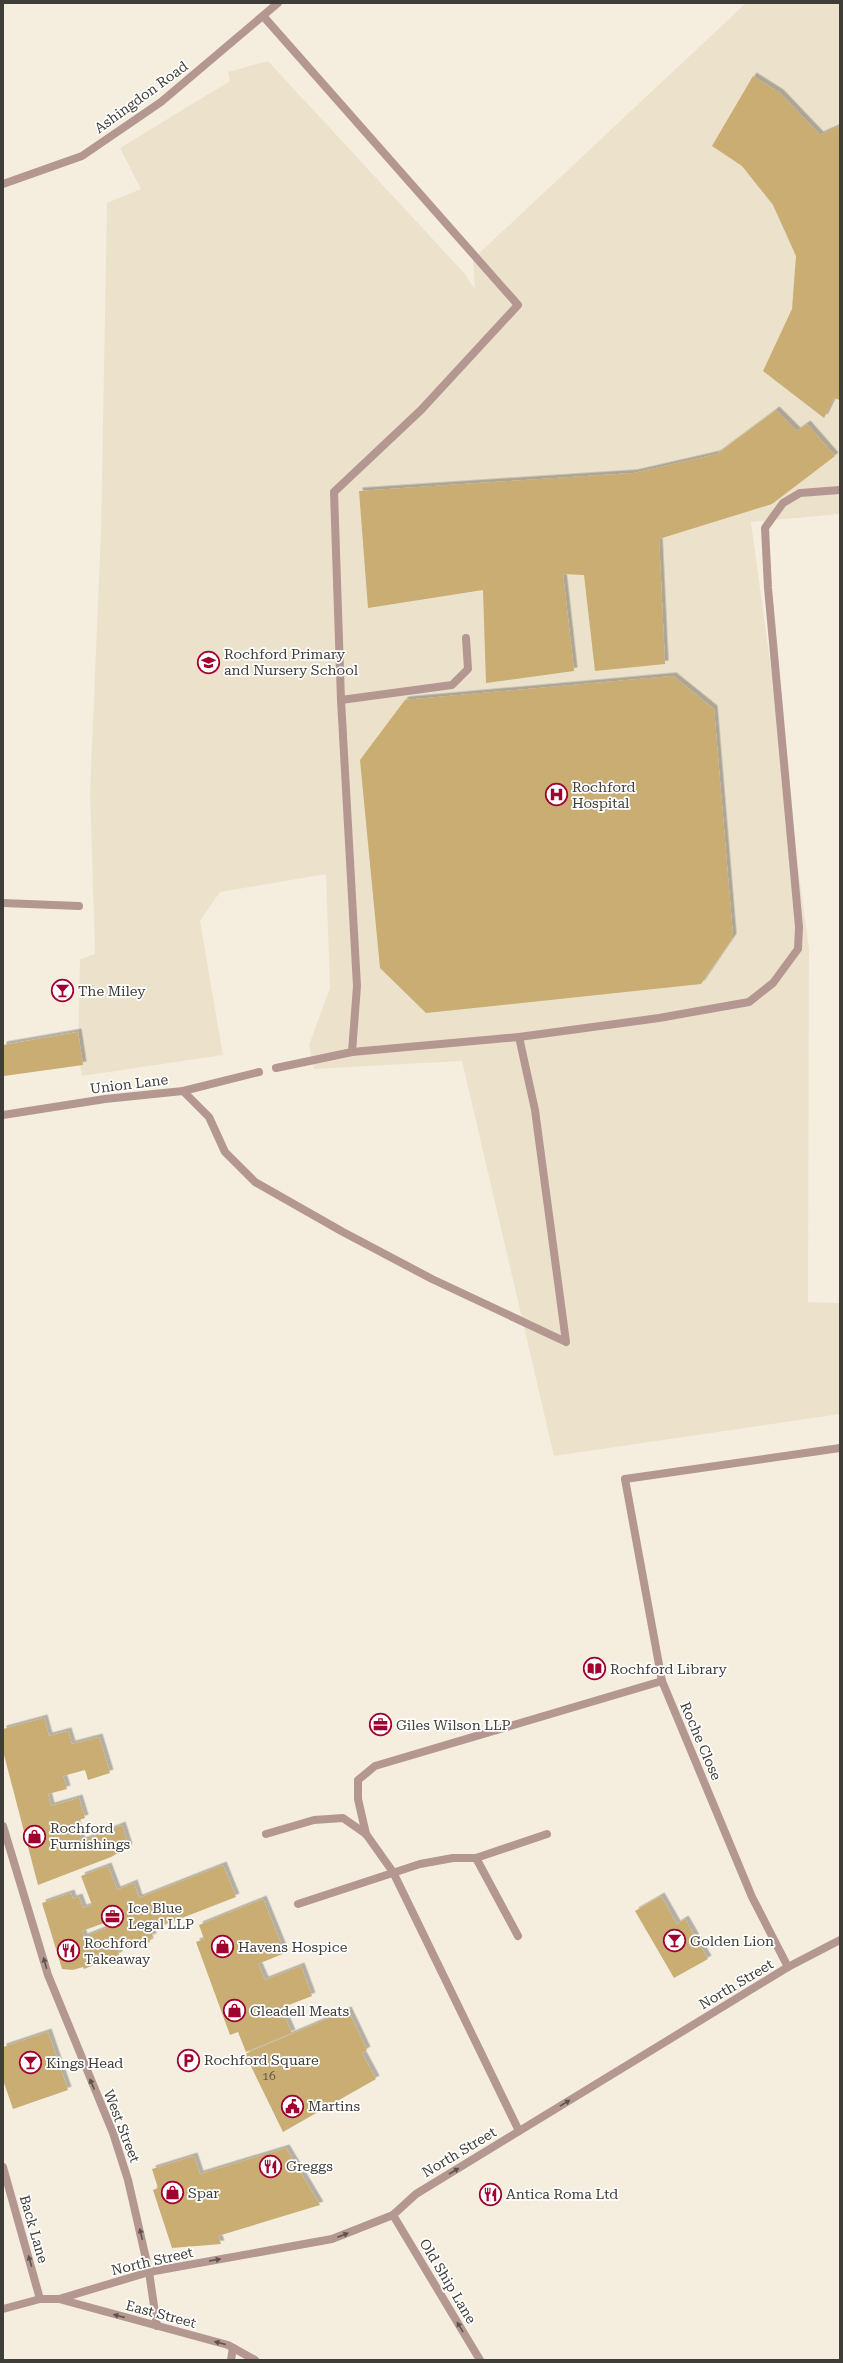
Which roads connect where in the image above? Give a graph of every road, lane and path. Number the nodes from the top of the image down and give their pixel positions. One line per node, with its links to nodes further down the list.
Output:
1 (278, 3): 2 (street, Ashingdon Road)
2 (264, 17): 3 (street, Ashingdon Road); 6 (street)
3 (3, 184)
4 (840, 490): 9 (street)
5 (466, 638): 6 (street)
6 (341, 700): 10 (street)
7 (3, 903): 8 (street)
8 (79, 906)
9 (520, 1037): 10 (street); 13 (street, Union Lane)
10 (352, 1052): 11 (street)
11 (276, 1068)
12 (259, 1072): 13 (street)
13 (183, 1091): 14 (street, Union Lane)
14 (3, 1114)
15 (840, 1448): 16 (street, Roche Close)
16 (662, 1681): 19 (street); 26 (street, Roche Close)
17 (3, 1826): 30 (street, West Street, one-way to 17)
18 (266, 1834): 19 (street)
19 (366, 1834): 22 (street)
20 (547, 1834): 21 (street)
21 (476, 1858): 22 (street); 24 (street)
22 (393, 1872): 23 (street); 27 (street)
23 (298, 1904)
24 (518, 1936)
25 (840, 1940): 26 (street, North Street)
26 (788, 1967): 27 (street, North Street, one-way to 26)
27 (519, 2131): 29 (street, North Street, one-way to 27)
28 (3, 2167): 31 (street, Back Lane, one-way to 28)
29 (393, 2215): 30 (street, North Street, one-way to 29); 38 (street, Old Ship Lane, one-way to 29)
30 (149, 2272): 32 (street, North Street); 34 (street, West Street)
31 (40, 2299): 32 (street); 33 (street)
32 (59, 2299): 34 (street, East Street, one-way to 32)
33 (3, 2309)
34 (157, 2326): 35 (street, East Street, one-way to 34)
35 (233, 2348): 36 (street); 37 (street, East Street)
36 (231, 2360)
37 (255, 2360)
38 (480, 2360)

